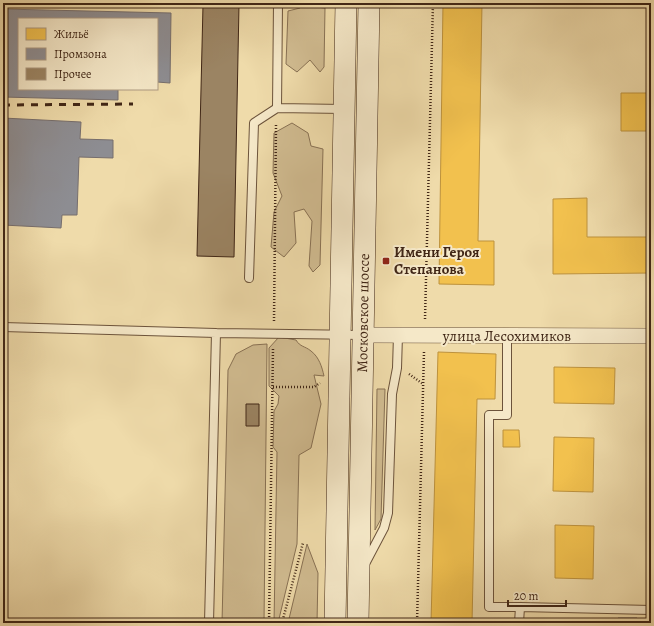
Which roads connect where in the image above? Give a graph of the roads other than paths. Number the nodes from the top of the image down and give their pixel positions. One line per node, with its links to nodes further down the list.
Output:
1 (278, 3): 4 (lane)
2 (346, 3): 5 (main road, Московское шоссе)
3 (369, 3): 10 (main road, Московское шоссе)
4 (277, 108): 5 (lane); 6 (lane)
5 (344, 109): 9 (main road, Московское шоссе)
6 (249, 278)
7 (3, 327): 8 (lane)
8 (216, 333): 9 (lane); 17 (lane)
9 (340, 335): 10 (lane); 18 (main road, Московское шоссе)
10 (363, 335): 11 (street, улица Лесохимиков); 14 (main road, Московское шоссе)
11 (398, 335): 12 (street, улица Лесохимиков); 14 (lane)
12 (507, 336): 13 (street, улица Лесохимиков); 15 (lane)
13 (651, 336)
14 (359, 582): 19 (main road, Московское шоссе)
15 (520, 607): 16 (lane); 20 (lane)
16 (651, 610)
17 (209, 623)
18 (335, 623)
19 (358, 623)
20 (519, 623)

